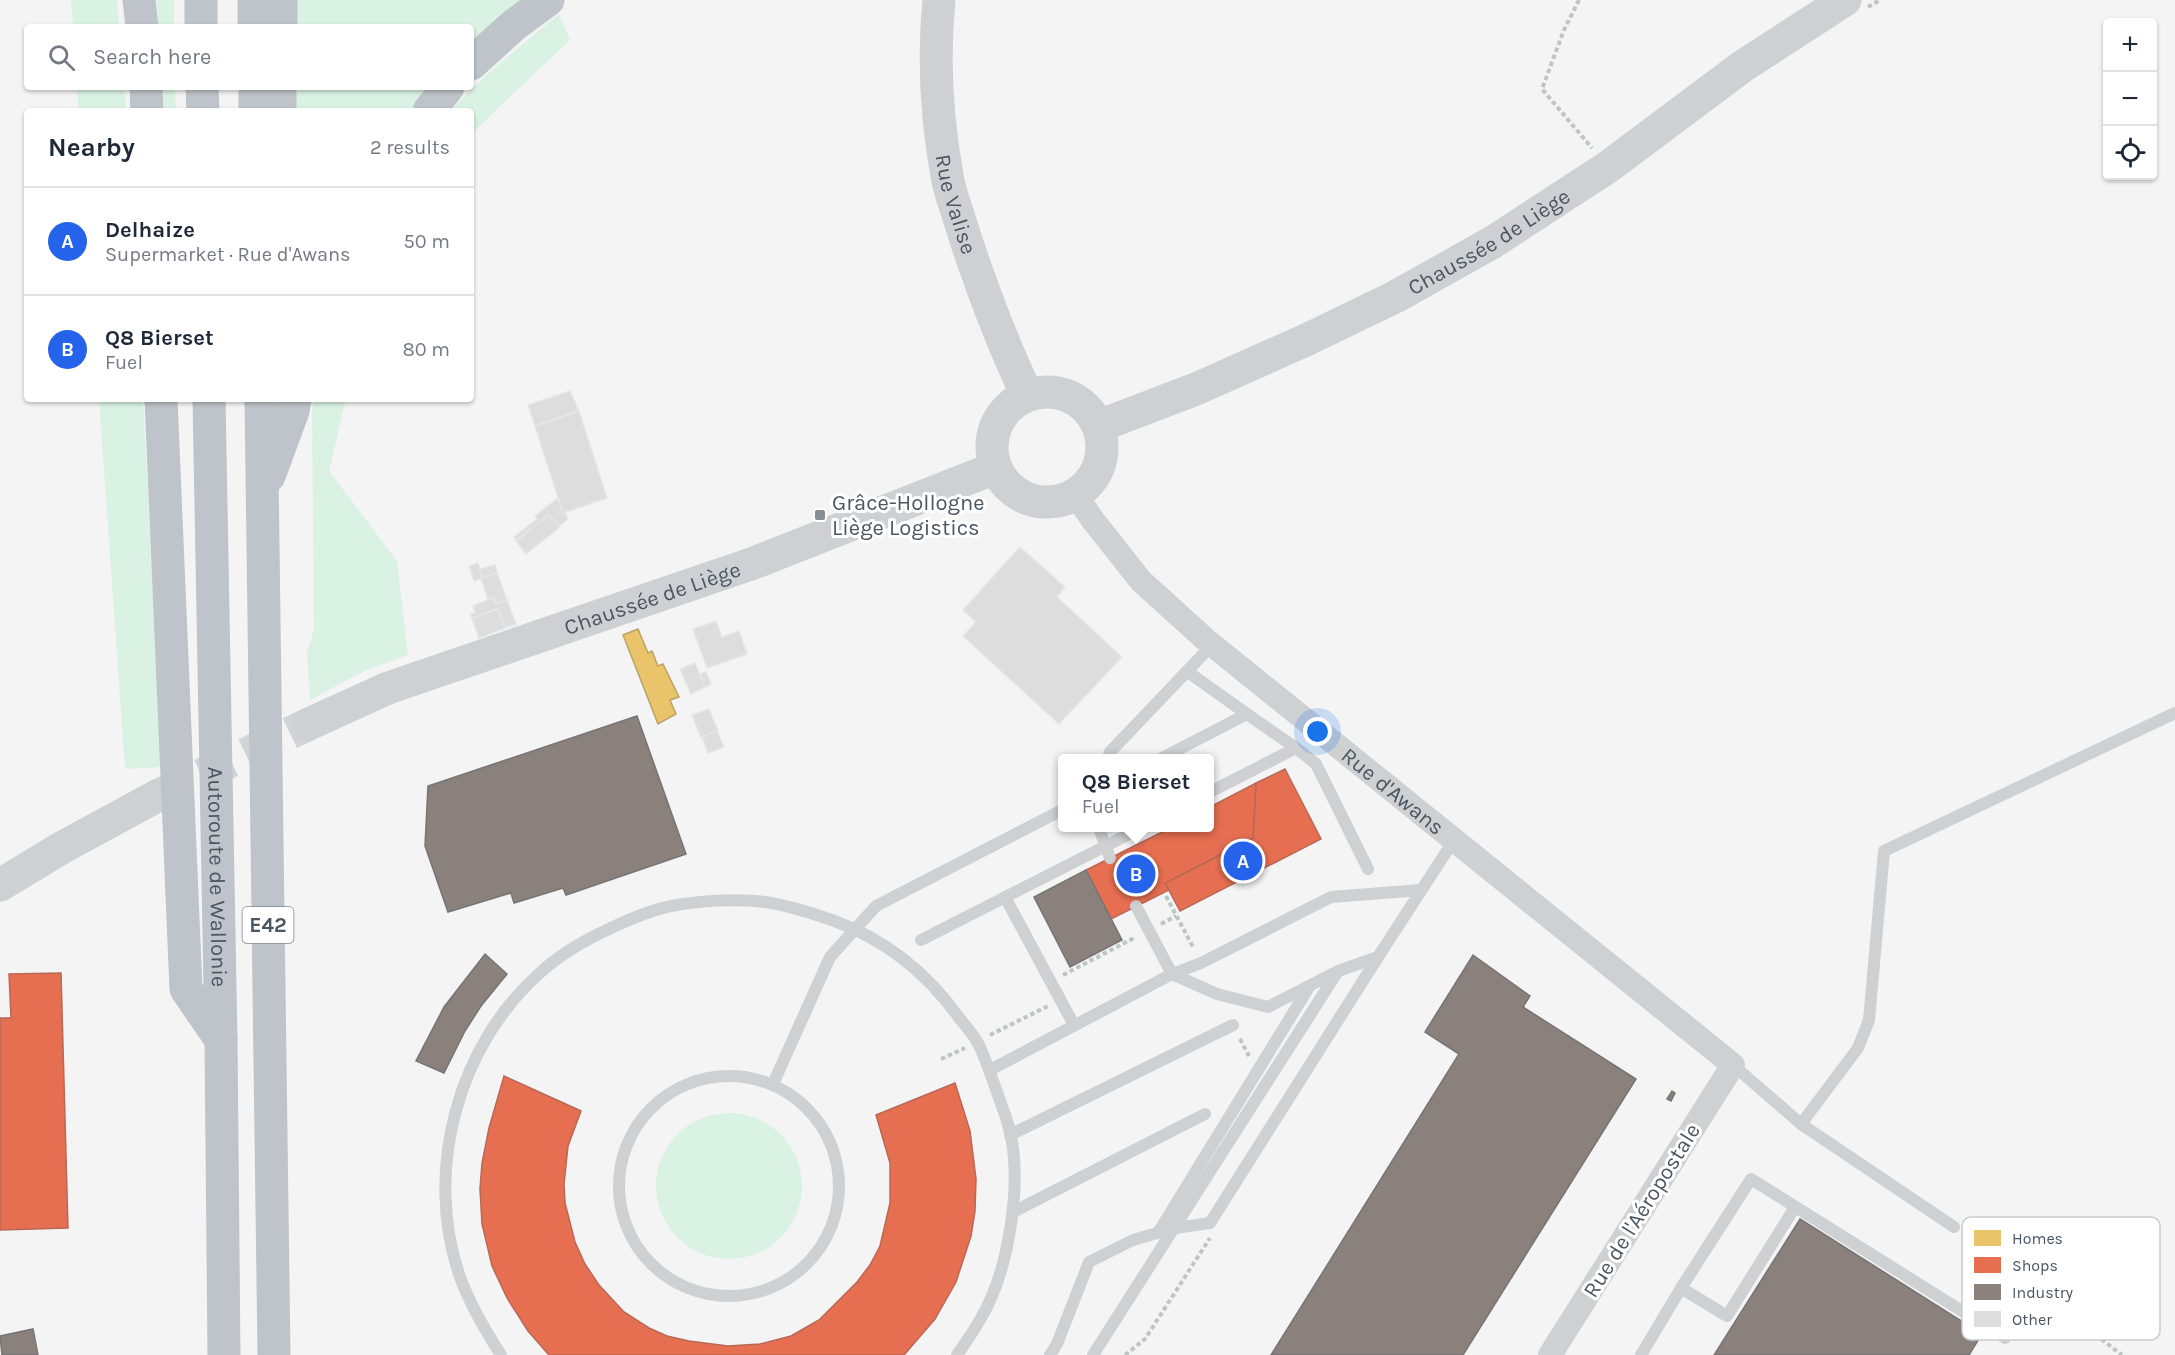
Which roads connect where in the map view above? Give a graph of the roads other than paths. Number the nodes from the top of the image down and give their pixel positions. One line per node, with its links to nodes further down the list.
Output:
1 (140, 0): 8 (highway)
2 (201, 0): 9 (highway)
3 (254, 0): 10 (highway)
4 (281, 0): 11 (highway)
5 (548, 0): 12 (highway)
6 (939, 0): 23 (main road, Rue Valise)
7 (1845, 0): 28 (main road, Chaussée de Liège)
8 (142, 24)
9 (201, 24)
10 (254, 24)
11 (281, 24)
12 (474, 61)
13 (146, 90): 18 (highway)
14 (202, 90): 19 (highway)
15 (255, 90): 20 (highway)
16 (280, 90): 21 (highway)
17 (446, 90): 22 (highway)
18 (147, 108)
19 (203, 108)
20 (255, 108)
21 (280, 108)
22 (431, 108)
23 (1027, 395): 28 (main road); 29 (main road)
24 (161, 402): 60 (highway)
25 (209, 402): 60 (highway, Autoroute de Wallonie / E42)
26 (261, 402): 30 (highway, E42)
27 (294, 402): 30 (highway)
28 (1099, 426): 31 (main road)
29 (995, 468): 31 (main road); 36 (main road, Chaussée de Liège)
30 (262, 495): 75 (highway, E42)
31 (1076, 495): 32 (street, Rue d'Awans)
32 (1212, 645): 33 (lane); 45 (street, Rue d'Awans)
33 (1188, 672): 35 (lane); 38 (lane)
34 (2175, 713): 65 (lane)
35 (1247, 714): 37 (lane); 39 (lane)
36 (309, 724)
37 (1296, 748): 40 (lane); 47 (lane)
38 (1109, 754)
39 (1171, 754)
40 (1214, 789)
41 (157, 796): 48 (main road)
42 (1058, 812): 52 (lane)
43 (1101, 832): 46 (lane)
44 (1135, 832): 46 (lane)
45 (1454, 840): 49 (lane); 61 (street, Rue d'Awans)
46 (1107, 852): 50 (lane)
47 (1368, 869)
48 (0, 885)
49 (1421, 890): 54 (lane); 56 (lane)
50 (1005, 897): 53 (lane); 58 (lane)
51 (1136, 906): 56 (lane)
52 (856, 929): 62 (lane); 63 (lane); 76 (lane)
53 (921, 940)
54 (1378, 957): 55 (lane); 70 (lane)
55 (1338, 971): 57 (lane); 70 (lane)
56 (1172, 974): 57 (lane); 58 (lane)
57 (1310, 986): 71 (lane)
58 (1074, 1025): 62 (lane)
59 (1233, 1025): 66 (lane)
60 (221, 1040): 74 (highway, Autoroute de Wallonie / E42)
61 (1733, 1065): 65 (lane); 80 (street, Rue de l'Aéropostale)
62 (990, 1070): 66 (lane)
63 (773, 1084): 63 (lane)
64 (1205, 1114): 68 (lane)
65 (1801, 1124): 69 (lane)
66 (1010, 1135): 68 (lane)
67 (1795, 1207): 72 (lane); 72 (lane); 73 (lane)
68 (1013, 1212): 77 (lane)
69 (1954, 1227)
70 (1175, 1228): 71 (lane); 79 (lane)
71 (1158, 1233): 78 (lane)
72 (1681, 1288): 81 (lane)
73 (1962, 1311)
74 (224, 1355)
75 (274, 1355)
76 (501, 1355)
77 (957, 1355)
78 (1050, 1355)
79 (1093, 1355)
80 (1550, 1355)
81 (1641, 1355)

